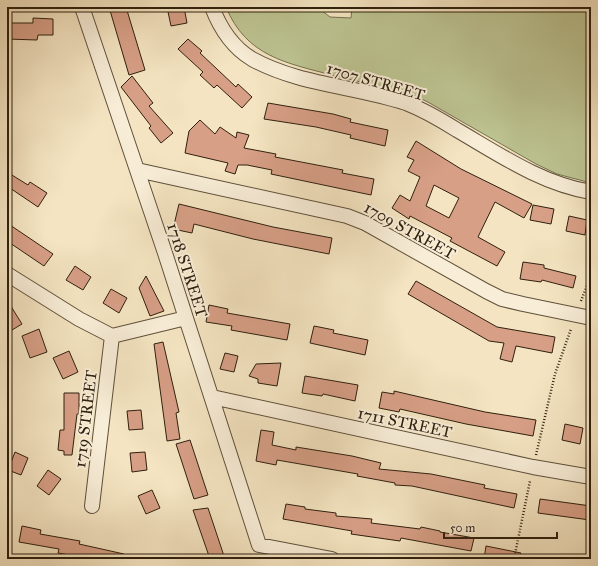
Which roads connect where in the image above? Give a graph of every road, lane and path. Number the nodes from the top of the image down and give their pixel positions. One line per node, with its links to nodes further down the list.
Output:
1 (82, 7): 3 (street, 1718 STREET)
2 (212, 7): 4 (street, 1707 STREET)
3 (137, 170): 7 (street, 1709 STREET); 8 (street, 1718 STREET)
4 (591, 192)
5 (591, 255): 7 (path)
6 (7, 274): 10 (street)
7 (576, 315): 9 (street, 1709 STREET); 12 (path)
8 (186, 318): 10 (street); 11 (street, 1718 STREET)
9 (591, 318)
10 (112, 336): 14 (street, 1719 STREET)
11 (212, 397): 12 (street, 1711 STREET); 15 (street, 1718 STREET)
12 (533, 467): 13 (street, 1711 STREET); 16 (path)
13 (591, 476)
14 (92, 506)
15 (332, 559)
16 (514, 559)

